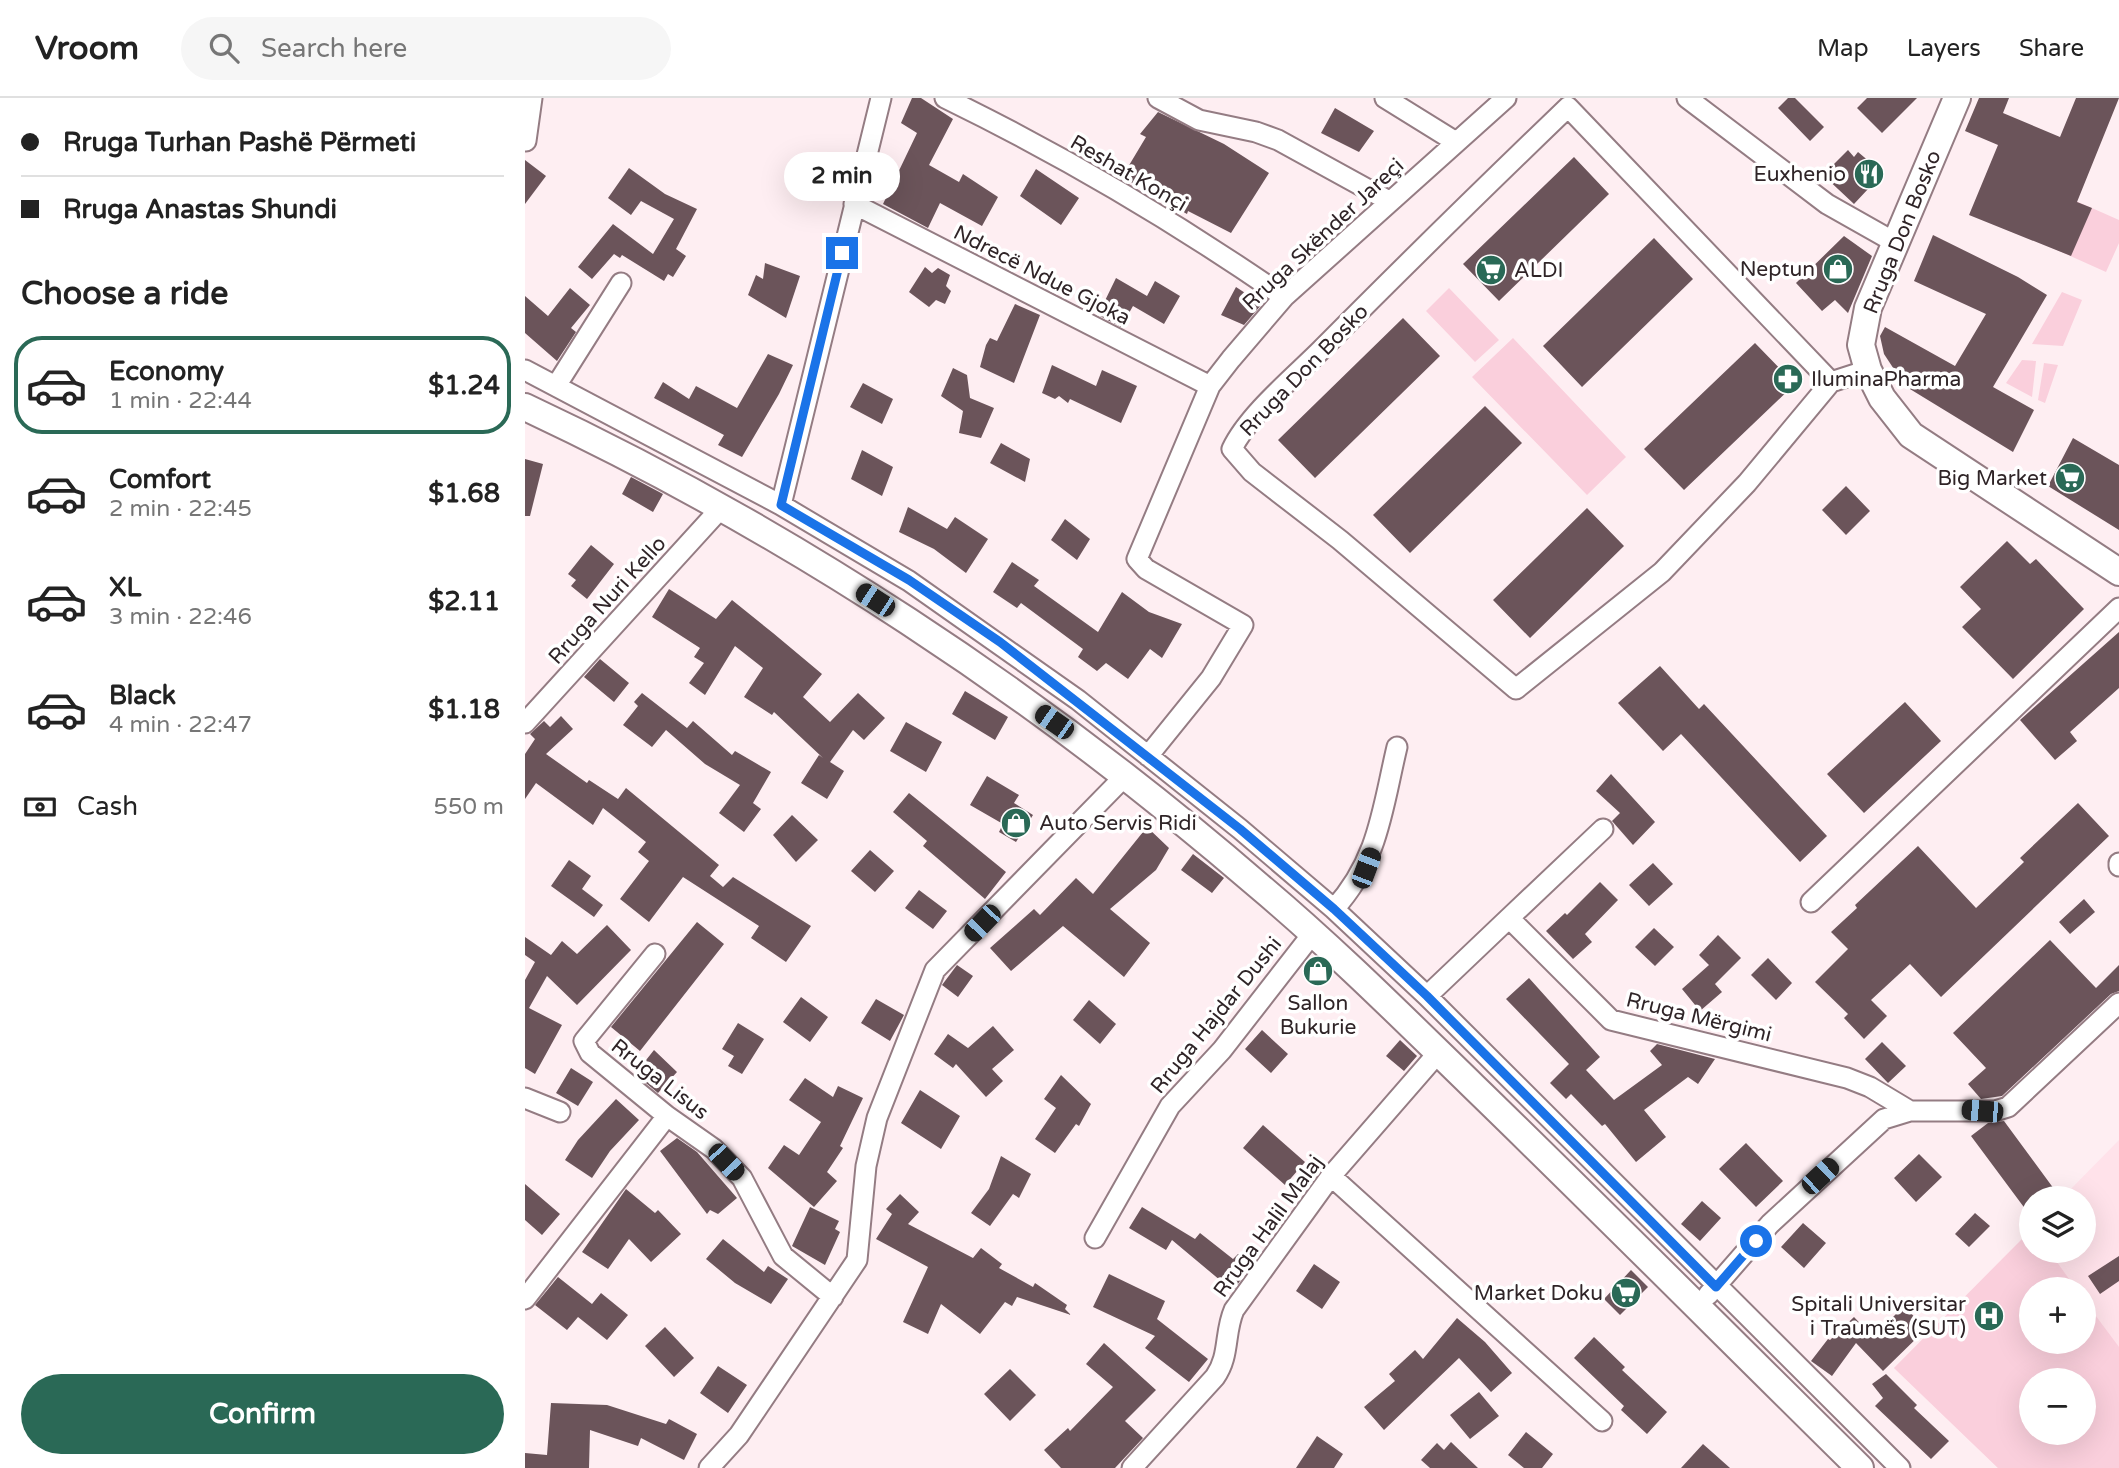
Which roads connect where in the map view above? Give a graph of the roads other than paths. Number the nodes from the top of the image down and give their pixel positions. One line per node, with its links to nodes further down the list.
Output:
1 (533, 98): 9 (street)
2 (881, 98): 12 (street)
3 (945, 98): 15 (street, Reshat Konçi)
4 (1159, 98): 11 (street)
5 (1385, 98): 10 (street)
6 (1506, 98): 10 (street, Rruga Skënder Jareçi)
7 (1686, 98): 13 (street)
8 (1957, 98): 13 (street, Rruga Don Bosko)
9 (526, 141)
10 (1456, 142): 11 (street, Rruga Skënder Jareçi)
11 (1389, 201): 15 (street, Rruga Skënder Jareçi)
12 (854, 204): 20 (street, Ndrecë Ndue Gjoka); 22 (street)
13 (1896, 243): 17 (street, Rruga Don Bosko)
14 (621, 283): 19 (street)
15 (1284, 297): 20 (street, Rruga Skënder Jareçi)
16 (525, 370): 19 (street)
17 (1868, 370): 18 (street); 24 (street, Rruga Don Bosko)
18 (1831, 382): 18 (street, Rruga Don Bosko)
19 (557, 386): 22 (street)
20 (1210, 386): 28 (street, Rruga Skënder Jareçi)
21 (525, 407): 23 (street)
22 (781, 505): 28 (street)
23 (721, 508): 26 (street, Rruga Nuri Kello); 29 (street)
24 (2119, 572)
25 (2119, 608): 31 (street)
26 (525, 723)
27 (1397, 747): 32 (street)
28 (1148, 756): 32 (street)
29 (1125, 776): 34 (street); 46 (street)
30 (1603, 829): 33 (street)
31 (1811, 902)
32 (1334, 909): 36 (street)
33 (1509, 918): 36 (street); 40 (street, Rruga Mërgimi)
34 (1313, 933): 38 (street); 44 (street, Rruga Hajdar Dushi)
35 (655, 954): 42 (street, Rruga Lisus)
36 (1427, 996): 45 (street)
37 (2119, 1003): 40 (street)
38 (1438, 1053): 43 (street, Rruga Halil Malaj); 48 (street)
39 (525, 1098): 41 (street)
40 (1910, 1111): 45 (street)
41 (560, 1112)
42 (667, 1116): 46 (street, Rruga Lisus); 47 (street)
43 (1331, 1176): 49 (street); 51 (street, Rruga Halil Malaj)
44 (1095, 1238)
45 (1716, 1287): 48 (street); 53 (street)
46 (833, 1297): 50 (street)
47 (525, 1299)
48 (1697, 1307): 52 (street)
49 (1602, 1421)
50 (709, 1468)
51 (1132, 1468)
52 (1860, 1468)
53 (1900, 1468)

